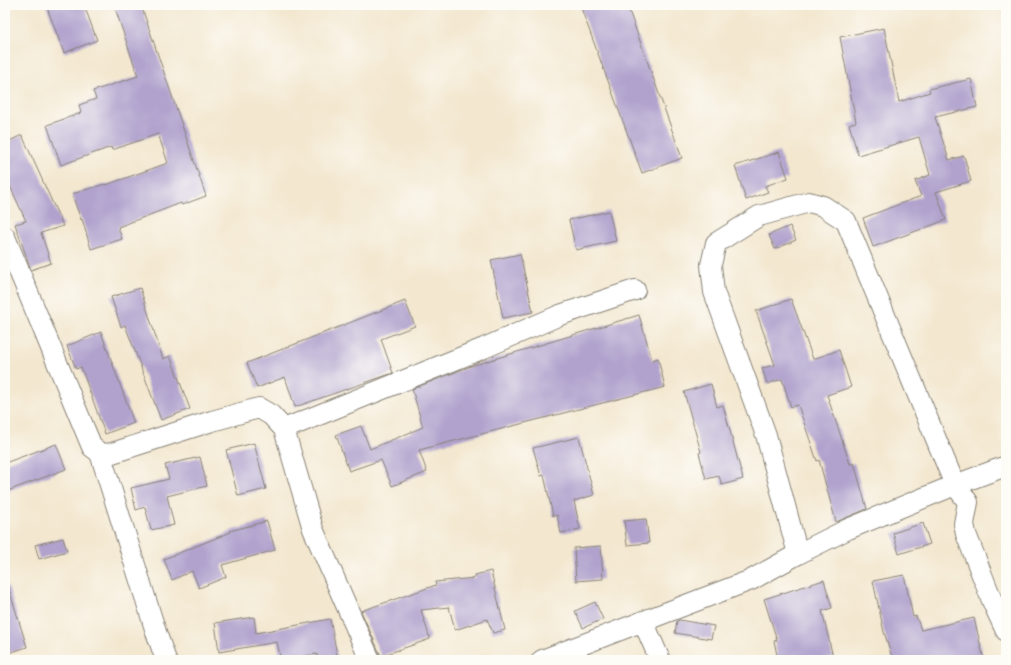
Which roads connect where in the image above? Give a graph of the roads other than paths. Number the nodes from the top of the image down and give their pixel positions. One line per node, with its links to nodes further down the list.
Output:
1 (5, 237): 4 (street)
2 (635, 290): 3 (street)
3 (284, 429): 4 (street); 11 (street)
4 (100, 453): 10 (street)
5 (1006, 466): 6 (street)
6 (955, 485): 7 (street); 7 (street); 9 (street)
7 (798, 554): 8 (street)
8 (643, 621): 12 (street); 13 (street)
9 (1006, 631)
10 (166, 660)
11 (370, 660)
12 (542, 660)
13 (660, 660)

